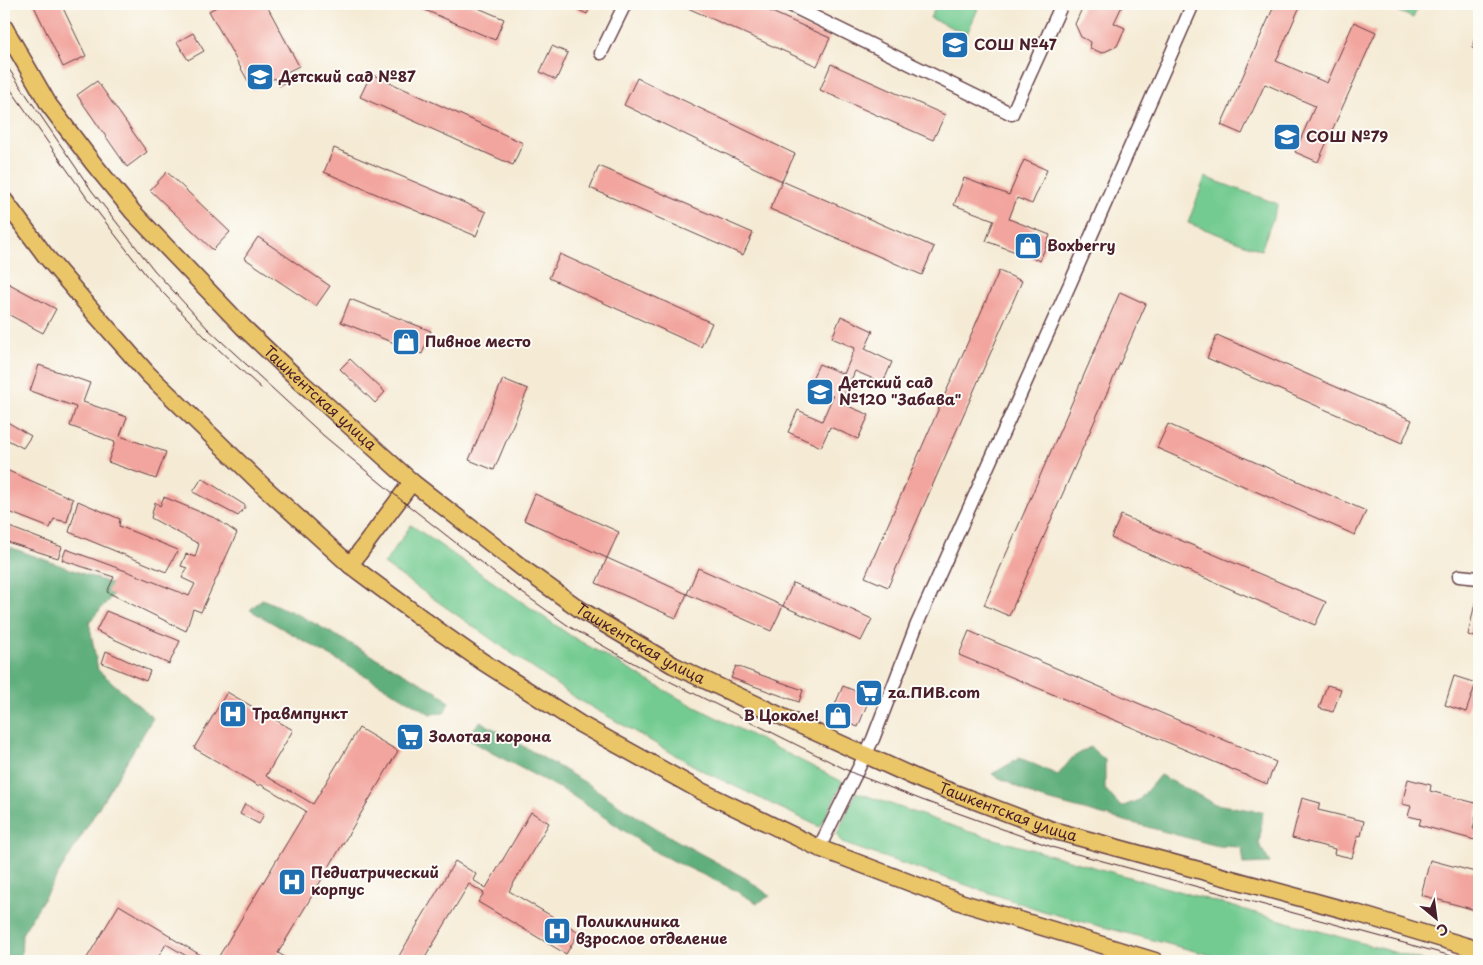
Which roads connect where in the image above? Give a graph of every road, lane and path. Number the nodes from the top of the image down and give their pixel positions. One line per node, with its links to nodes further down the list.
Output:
1 (625, 4): 6 (street)
2 (788, 4): 3 (street)
3 (1062, 4)
4 (1193, 4): 12 (street)
5 (4, 27): 8 (main road, Ташкентская улица)
6 (601, 53)
7 (4, 200): 9 (main road)
8 (412, 482): 9 (main road); 12 (main road, Ташкентская улица)
9 (350, 565): 13 (main road)
10 (1459, 576): 11 (street)
11 (1479, 578)
12 (865, 755): 13 (street); 14 (main road, Ташкентская улица)
13 (819, 848): 15 (main road)
14 (1479, 950)
15 (1155, 961)

